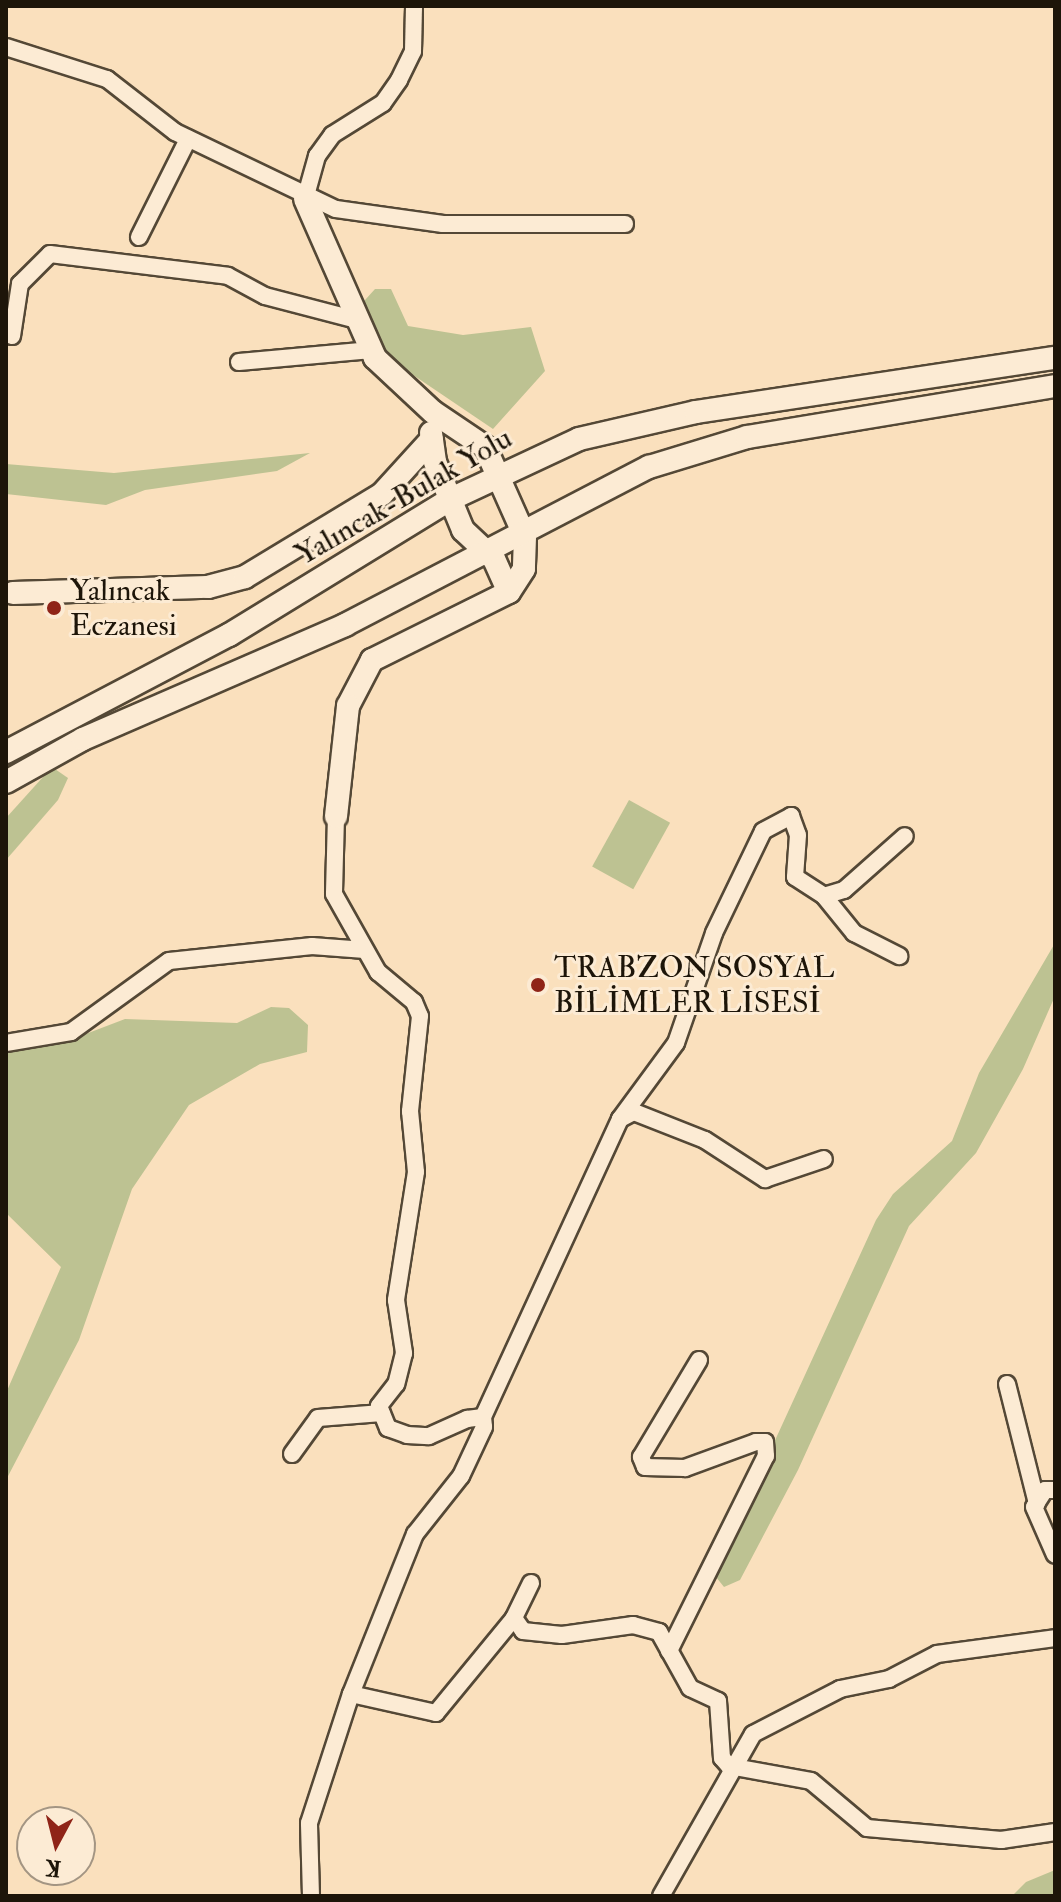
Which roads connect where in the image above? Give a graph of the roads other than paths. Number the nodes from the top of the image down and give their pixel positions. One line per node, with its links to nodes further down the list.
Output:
1 (414, 6): 4 (street)
2 (6, 47): 3 (street)
3 (188, 139): 4 (street); 6 (street)
4 (305, 199): 5 (street); 7 (main road)
5 (625, 224)
6 (139, 237)
7 (357, 320): 8 (street); 9 (main road)
8 (12, 336)
9 (371, 350): 11 (street); 13 (main road)
10 (1055, 358): 15 (main road, Yalıncak-Bulak Yolu)
11 (239, 362)
12 (1055, 386): 17 (main road)
13 (433, 412): 14 (main road); 15 (main road)
14 (432, 439): 16 (main road); 20 (main road)
15 (497, 474): 16 (main road, Yalıncak-Bulak Yolu); 17 (main road)
16 (451, 499): 18 (main road); 21 (main road, Yalıncak-Bulak Yolu)
17 (523, 529): 18 (main road); 19 (main road)
18 (485, 551): 19 (main road); 22 (main road)
19 (509, 592): 23 (main road)
20 (9, 593)
21 (6, 752)
22 (6, 782)
23 (336, 816): 26 (street)
24 (905, 836): 25 (street)
25 (824, 896): 27 (street); 29 (street)
26 (365, 950): 28 (street); 33 (street)
27 (899, 956)
28 (6, 1043)
29 (620, 1119): 30 (street); 34 (street)
30 (824, 1159)
31 (699, 1360): 42 (street)
32 (1007, 1384): 37 (street)
33 (382, 1413): 34 (street); 35 (street)
34 (483, 1417): 43 (street)
35 (292, 1454)
36 (1055, 1490): 37 (street)
37 (1037, 1503): 38 (street)
38 (1055, 1555)
39 (531, 1583): 40 (street)
40 (514, 1618): 42 (street); 43 (street)
41 (1055, 1638): 44 (street)
42 (669, 1651): 44 (street)
43 (351, 1694): 46 (street)
44 (729, 1766): 45 (street); 47 (street)
45 (1055, 1832)
46 (311, 1896)
47 (661, 1896)

